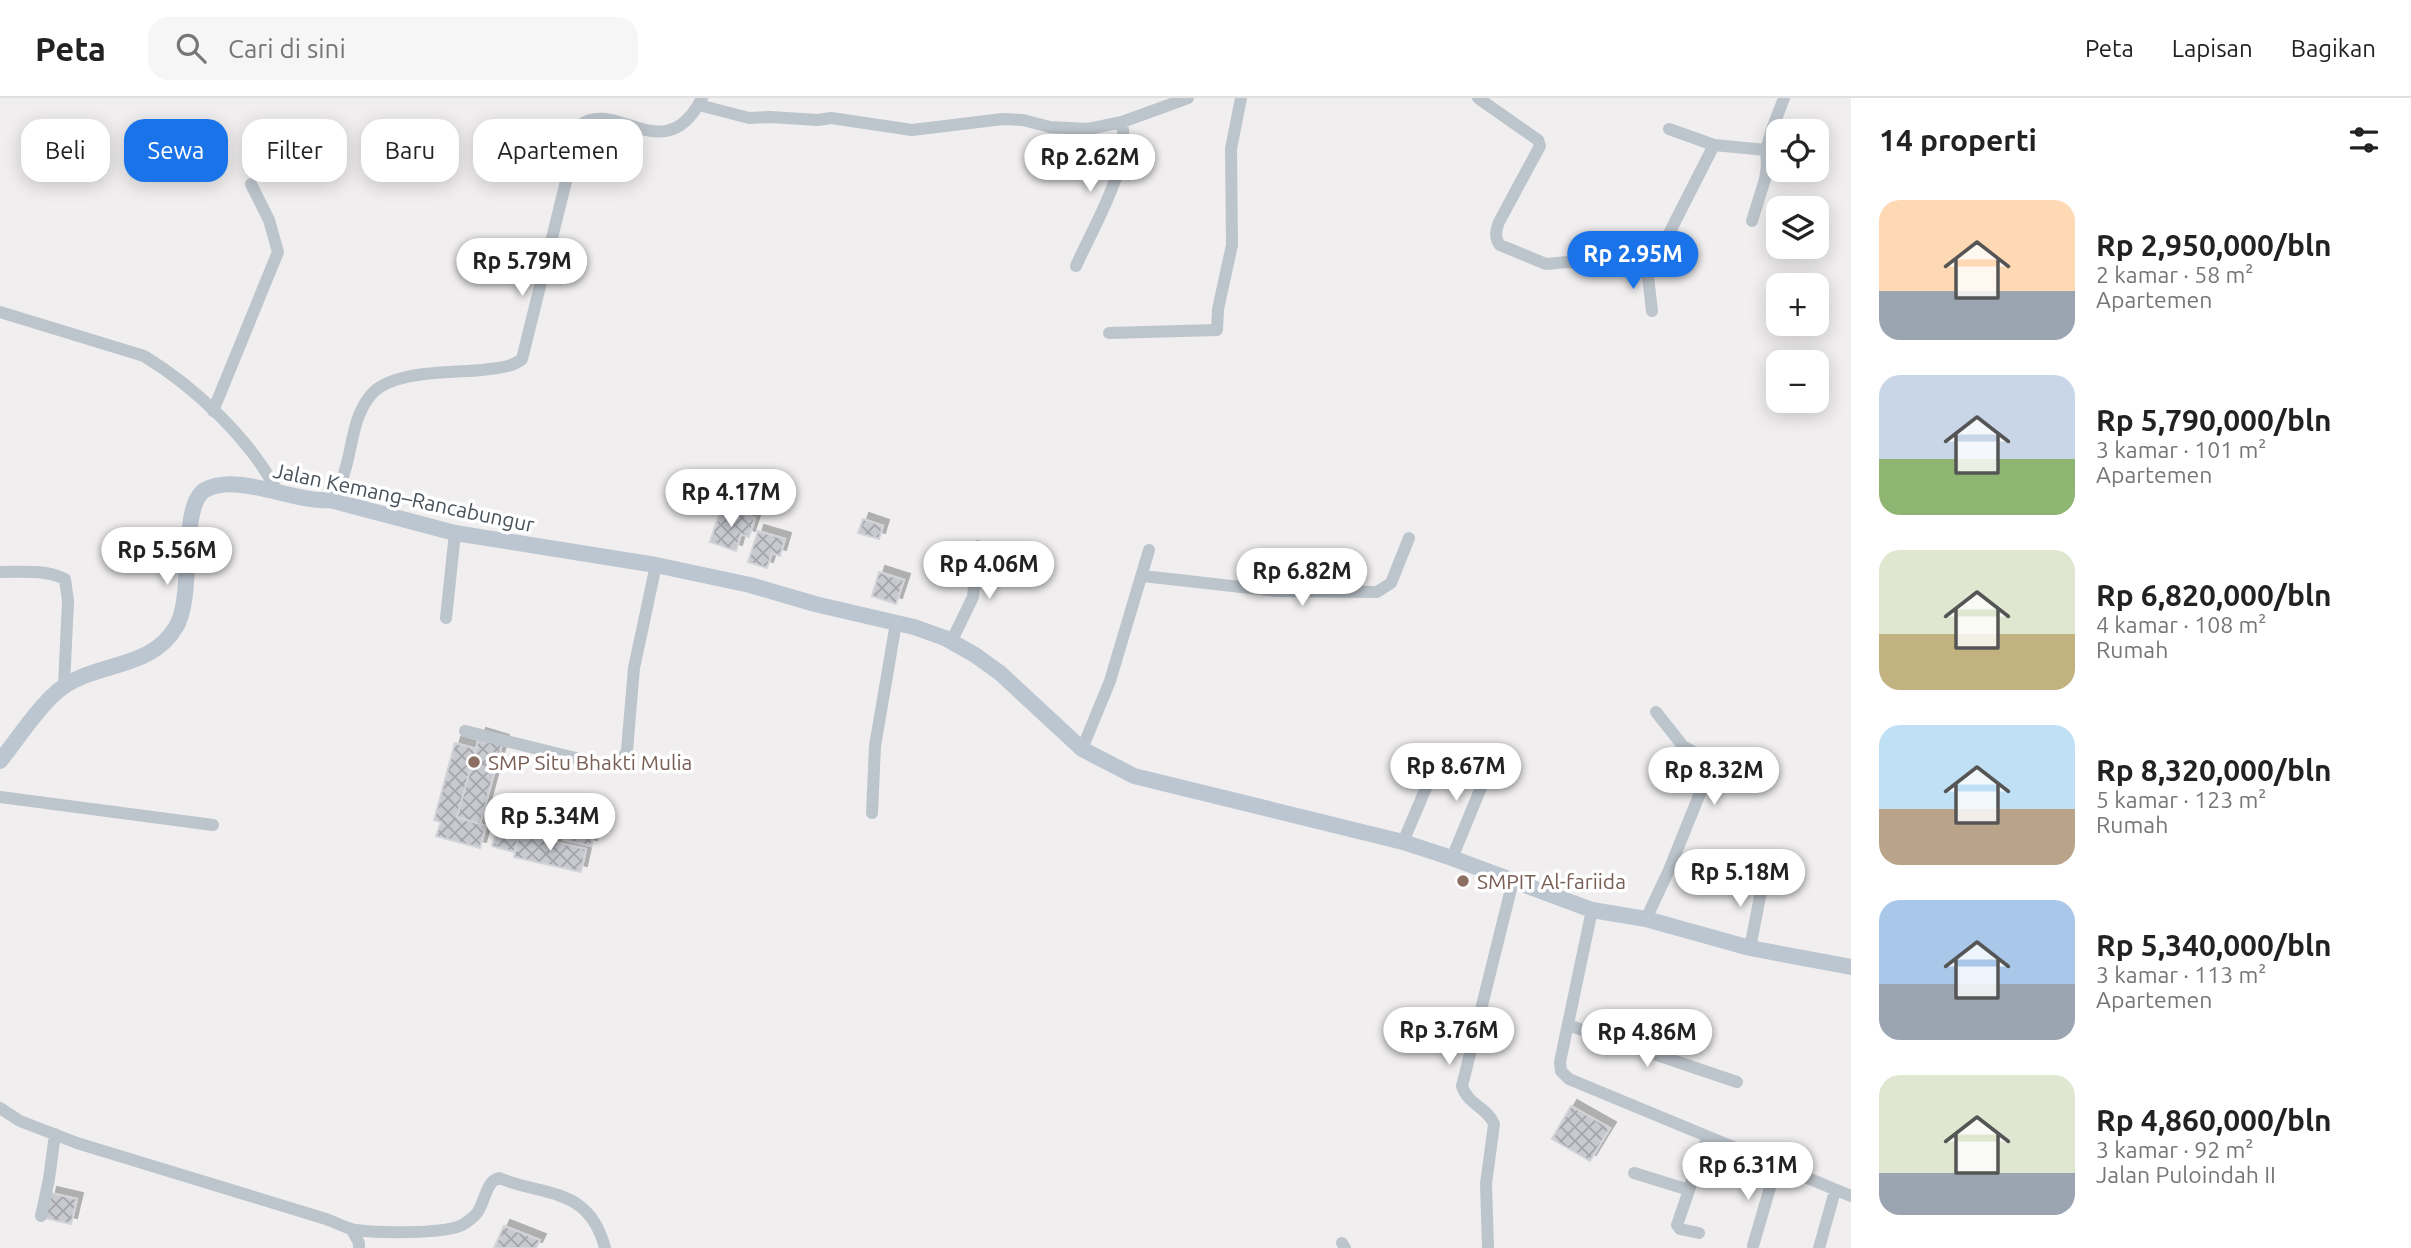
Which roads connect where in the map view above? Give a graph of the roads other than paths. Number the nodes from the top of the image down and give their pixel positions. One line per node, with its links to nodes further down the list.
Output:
1 (1188, 98): 7 (street)
2 (1241, 98): 18 (street)
3 (1478, 98): 15 (street)
4 (1784, 98): 6 (street)
5 (701, 102): 7 (street); 21 (street)
6 (1777, 119)
7 (1122, 122): 14 (street)
8 (1669, 129): 9 (street)
9 (1714, 145): 10 (street); 15 (street)
10 (1766, 150)
11 (1766, 170): 13 (street)
12 (251, 184): 19 (street)
13 (1752, 221)
14 (1076, 266)
15 (1647, 268): 16 (street)
16 (1653, 311)
17 (0, 312): 19 (street)
18 (1110, 333)
19 (214, 411): 20 (street)
20 (277, 491): 21 (street, Jalan Kemang–Rancabungur); 32 (street, Jalan Kemang–Rancabungur)
21 (330, 500): 22 (street, Jalan Kemang–Rancabungur)
22 (454, 533): 26 (street, Jalan Kemang–Rancabungur); 29 (street)
23 (1409, 538): 28 (street)
24 (978, 546): 31 (street)
25 (1149, 550): 28 (street)
26 (656, 565): 30 (street, Jalan Kemang–Rancabungur); 34 (street)
27 (0, 572): 32 (street)
28 (1143, 576): 35 (street)
29 (446, 618)
30 (895, 623): 31 (street, Jalan Kemang–Rancabungur); 40 (street)
31 (951, 642): 35 (street, Jalan Kemang–Rancabungur)
32 (64, 686): 37 (street, Jalan Kemang–Rancabungur)
33 (1657, 712): 47 (street)
34 (465, 732)
35 (1082, 749): 42 (street, Jalan Kemang–Rancabungur)
36 (1442, 750): 42 (street)
37 (0, 761)
38 (1492, 761): 43 (street)
39 (0, 797): 41 (street)
40 (872, 813)
41 (213, 825)
42 (1403, 842): 43 (street, Jalan Kemang–Rancabungur)
43 (1452, 858): 45 (street, Jalan Kemang–Rancabungur)
44 (1764, 876): 48 (street)
45 (1513, 881): 46 (street, Jalan Kemang–Rancabungur); 66 (street)
46 (1592, 910): 47 (street, Jalan Kemang–Rancabungur); 50 (street)
47 (1646, 919): 48 (street, Jalan Kemang–Rancabungur)
48 (1750, 948): 49 (street, Jalan Kemang–Rancabungur)
49 (1851, 967)
50 (1568, 1025): 51 (street); 54 (street)
51 (1737, 1082)
52 (0, 1108): 53 (street)
53 (55, 1134): 60 (street); 61 (street)
54 (1707, 1138): 55 (street); 57 (street)
55 (1776, 1167): 58 (street); 64 (street)
56 (1634, 1173): 57 (street)
57 (1689, 1190): 62 (street)
58 (1835, 1191): 59 (street); 67 (street)
59 (1851, 1196)
60 (41, 1216)
61 (352, 1230): 63 (street); 65 (street)
62 (1699, 1233)
63 (359, 1245)
64 (1753, 1246)
65 (605, 1248)
66 (1488, 1248)
67 (1819, 1248)

